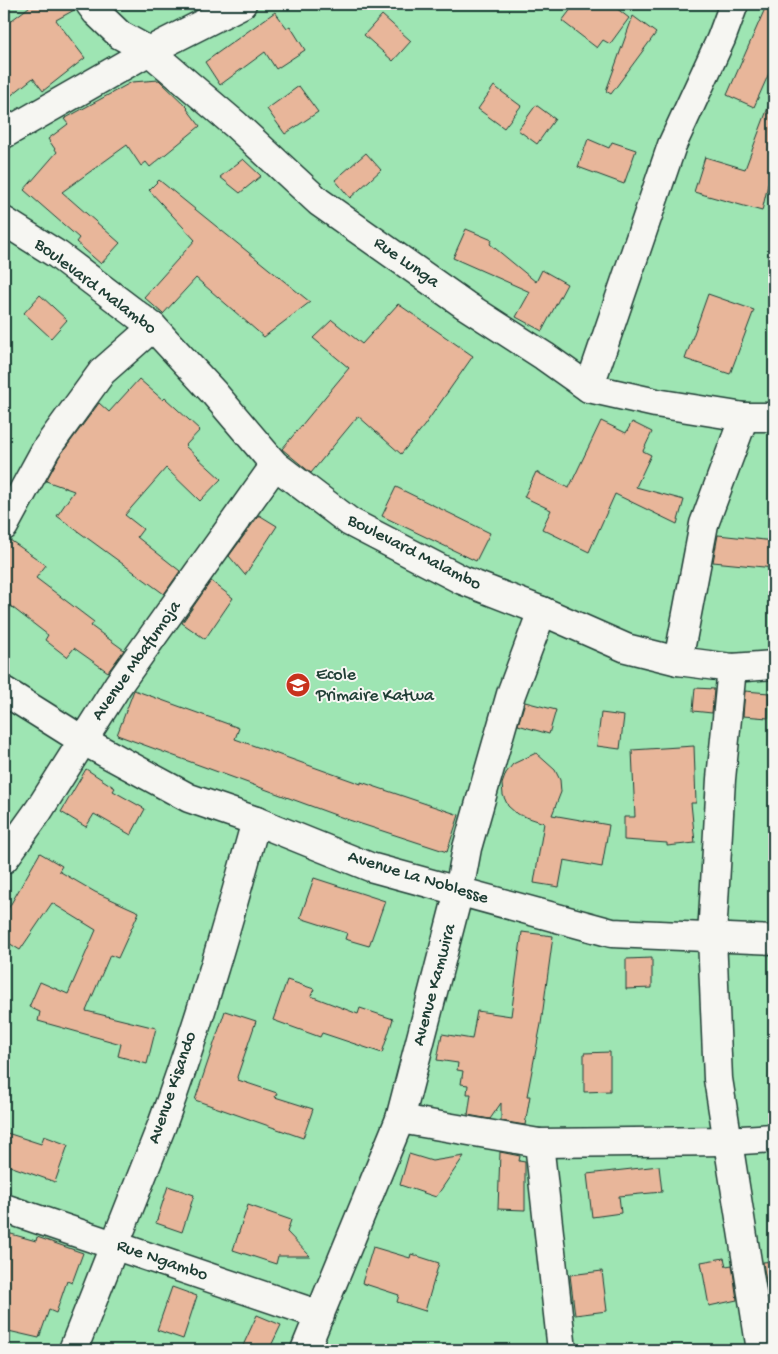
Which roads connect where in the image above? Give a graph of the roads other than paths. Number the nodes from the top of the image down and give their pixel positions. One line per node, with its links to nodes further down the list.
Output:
1 (90, 4): 4 (street, Rue Lunga)
2 (242, 4): 4 (street)
3 (734, 4): 8 (street)
4 (149, 51): 5 (street); 8 (street, Rue Lunga)
5 (4, 134)
6 (4, 221): 7 (street, Boulevard Malambo)
7 (153, 327): 11 (street, Boulevard Malambo); 12 (street)
8 (589, 388): 9 (street, Rue Lunga)
9 (744, 416): 10 (street, Rue Lunga); 14 (street)
10 (774, 418)
11 (276, 465): 13 (street, Boulevard Malambo); 18 (street, Avenue Mbafumoja)
12 (4, 526)
13 (542, 611): 14 (street, Boulevard Malambo); 21 (street, Avenue Kamwira)
14 (678, 661): 16 (street, Boulevard Malambo)
15 (774, 665): 16 (street, Boulevard Malambo)
16 (732, 668): 22 (street)
17 (4, 691): 18 (street, Avenue La Noblesse)
18 (82, 740): 19 (street, Avenue La Noblesse); 20 (street, Avenue Mbafumoja)
19 (256, 821): 21 (street, Avenue La Noblesse); 29 (street, Avenue Kisando)
20 (4, 859)
21 (459, 891): 22 (street, Avenue La Noblesse); 24 (street, Avenue Kamwira)
22 (712, 937): 23 (street, Avenue La Noblesse); 26 (street)
23 (774, 940)
24 (400, 1119): 27 (street); 30 (street, Avenue Kamwira)
25 (774, 1138): 26 (street)
26 (726, 1141): 27 (street); 34 (street)
27 (539, 1143): 33 (street)
28 (4, 1208): 29 (street, Rue Ngambo)
29 (113, 1244): 30 (street, Rue Ngambo); 31 (street, Avenue Kisando)
30 (320, 1315): 32 (street, Avenue Kamwira)
31 (73, 1350)
32 (305, 1350)
33 (562, 1350)
34 (761, 1350)

